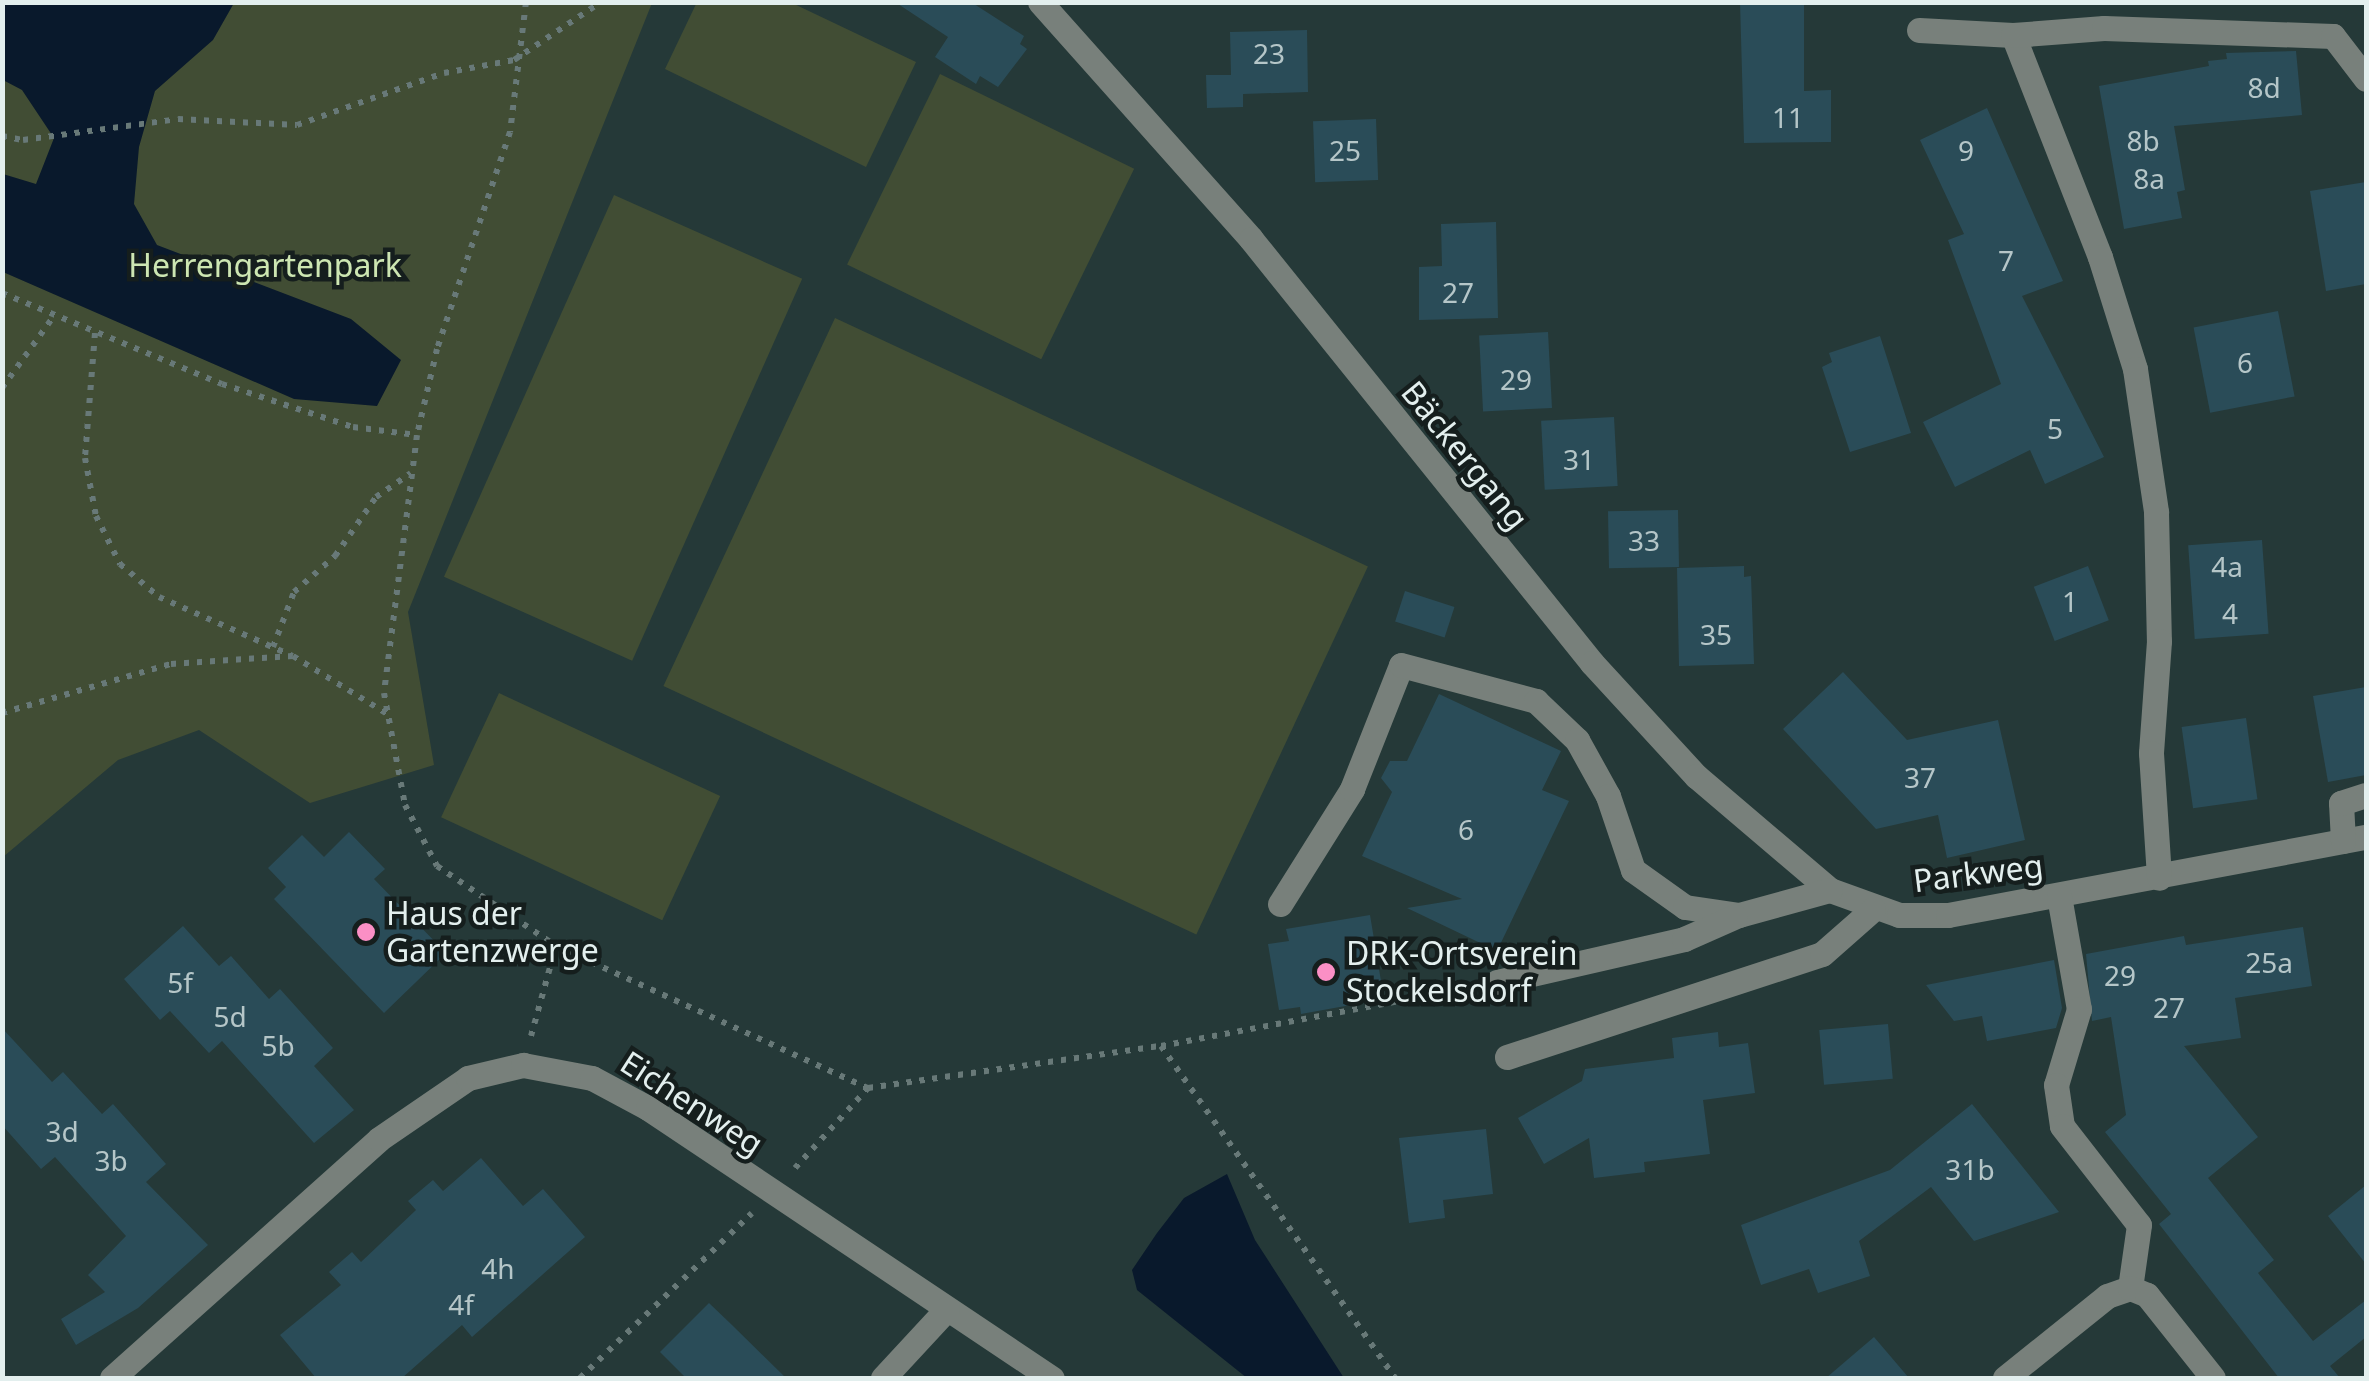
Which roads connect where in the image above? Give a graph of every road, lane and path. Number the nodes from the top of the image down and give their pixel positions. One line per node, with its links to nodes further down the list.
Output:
1 (526, 2): 6 (path)
2 (601, 2): 6 (path)
3 (1040, 2): 22 (street, Bäckergang)
4 (1919, 30): 5 (street)
5 (2014, 35): 7 (street); 21 (street)
6 (514, 60): 8 (path); 13 (path)
7 (2366, 79)
8 (2, 136)
9 (2, 293): 10 (path)
10 (55, 315): 11 (path); 12 (path)
11 (96, 332): 13 (path); 15 (path)
12 (2, 388)
13 (416, 435): 14 (path)
14 (412, 472): 15 (path); 18 (path)
15 (273, 647): 16 (path)
16 (293, 656): 17 (path); 18 (path)
17 (2, 712)
18 (392, 717): 27 (path)
19 (2366, 795): 20 (street)
20 (2355, 839): 21 (street, Parkweg)
21 (2159, 878): 23 (street, Parkweg)
22 (1830, 890): 25 (street, Bäckergang); 26 (street)
23 (2059, 896): 25 (street, Parkweg); 34 (street)
24 (1280, 904): 26 (street)
25 (1873, 909): 30 (street, Parkweg)
26 (1739, 915): 28 (street)
27 (556, 946): 31 (path); 32 (path)
28 (1498, 982): 29 (path)
29 (1161, 1046): 32 (path); 40 (path)
30 (1506, 1057)
31 (523, 1065): 33 (street, Eichenweg); 36 (street, Eichenweg)
32 (868, 1088): 33 (path)
33 (771, 1194): 35 (street, Eichenweg); 37 (path)
34 (2130, 1288): 41 (street); 42 (street)
35 (947, 1308): 38 (street); 39 (street, Eichenweg)
36 (112, 1378)
37 (580, 1378)
38 (883, 1378)
39 (1052, 1378)
40 (1395, 1378)
41 (2005, 1378)
42 (2213, 1378)

